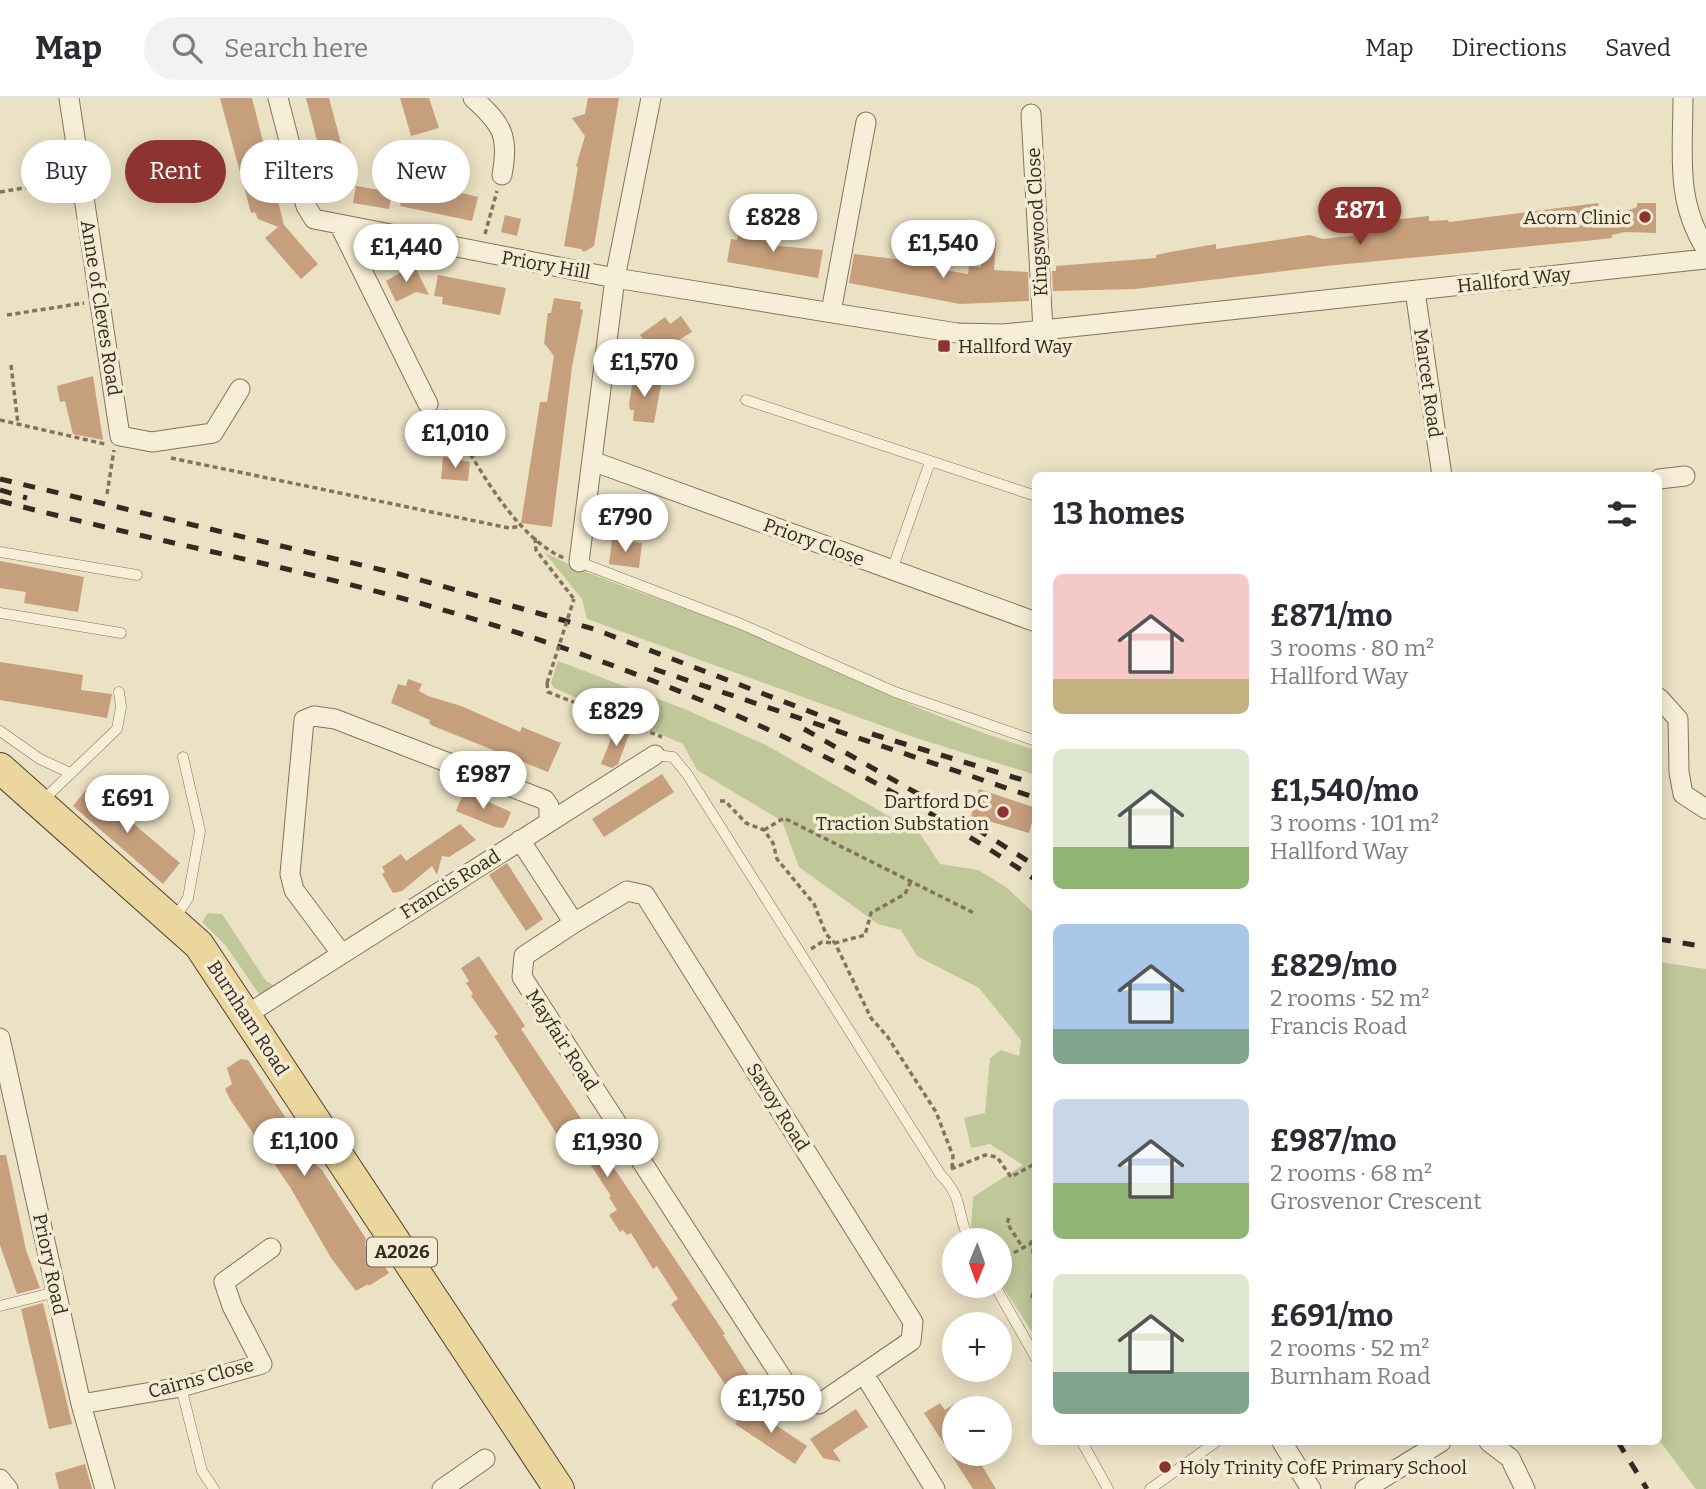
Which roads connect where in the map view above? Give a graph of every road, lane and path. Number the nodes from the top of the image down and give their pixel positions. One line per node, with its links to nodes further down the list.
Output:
1 (69, 98): 8 (street, Anne of Cleves Road)
2 (278, 98): 13 (street, Priory Hill)
3 (473, 98): 9 (street)
4 (651, 98): 17 (street)
5 (1683, 98): 14 (street)
6 (1031, 114): 22 (street, Kingswood Close)
7 (866, 121): 20 (street)
8 (75, 140)
9 (502, 176): 15 (path)
10 (21, 188): 11 (path)
11 (0, 192)
12 (85, 203): 19 (street, Anne of Cleves Road)
13 (340, 224): 15 (street, Priory Hill); 26 (street)
14 (1706, 249)
15 (480, 254): 17 (street, Priory Hill)
16 (1706, 259): 18 (street, Hallford Way)
17 (615, 278): 20 (street, Hallford Way); 31 (street)
18 (1415, 291): 22 (street, Hallford Way); 33 (street, Marcet Road)
19 (100, 301): 21 (path); 24 (street, Anne of Cleves Road)
20 (831, 312): 22 (street, Hallford Way)
21 (7, 315)
22 (1043, 330)
23 (11, 365): 28 (path)
24 (240, 389)
25 (746, 400): 32 (lane)
26 (428, 404): 29 (path); 29 (path)
27 (0, 421): 28 (path)
28 (18, 424): 36 (path)
29 (471, 454): 38 (path)
30 (168, 457): 38 (path)
31 (592, 461): 41 (street); 42 (street, Priory Close)
32 (930, 462): 37 (lane); 42 (lane)
33 (1441, 472)
34 (1685, 476): 35 (street)
35 (1662, 479)
36 (107, 494)
37 (1032, 495)
38 (522, 526): 39 (path)
39 (535, 538): 41 (path); 51 (path, bridge)
40 (0, 552): 43 (lane)
41 (579, 562): 50 (lane)
42 (892, 570): 45 (street, Priory Close)
43 (137, 575)
44 (0, 612): 46 (lane)
45 (1032, 620)
46 (121, 633)
47 (119, 692): 54 (lane)
48 (1662, 701): 57 (street)
49 (0, 731): 54 (lane)
50 (1032, 740)
51 (664, 756): 56 (lane); 58 (street, Francis Road)
52 (183, 757): 63 (lane)
53 (0, 768): 55 (main road, Burnham Road / A2026)
54 (70, 773): 55 (lane)
55 (40, 804): 63 (main road, Burnham Road / A2026)
56 (706, 805): 59 (path); 67 (lane)
57 (1706, 809)
58 (549, 822): 60 (street, Francis Road); 66 (street)
59 (764, 830): 61 (path); 65 (path)
60 (520, 840): 64 (street); 66 (street, Francis Road)
61 (911, 881): 62 (path); 65 (path)
62 (976, 914)
63 (173, 921): 68 (main road, Burnham Road / A2026)
64 (574, 923): 84 (street, Savoy Road); 84 (street, Mayfair Road)
65 (835, 943): 67 (path); 72 (path)
66 (341, 953): 68 (street, Francis Road)
67 (801, 957): 73 (lane)
68 (246, 1015): 98 (main road, Burnham Road / A2026)
69 (0, 1038): 70 (street, Priory Road)
70 (8, 1116): 80 (street, Priory Road)
71 (1032, 1167): 72 (path)
72 (952, 1168): 73 (path)
73 (940, 1174): 75 (lane)
74 (1009, 1218): 78 (path)
75 (963, 1228)
76 (1032, 1241): 78 (path)
77 (271, 1248): 85 (street, Cairns Close)
78 (1023, 1248): 79 (path)
79 (1012, 1254)
80 (56, 1293): 82 (lane); 86 (street, Priory Road)
81 (1002, 1298): 83 (lane)
82 (0, 1306)
83 (1032, 1351)
84 (864, 1374): 99 (street)
85 (181, 1387): 86 (street, Cairns Close); 96 (lane)
86 (82, 1404): 95 (street, Priory Road)
87 (1084, 1445): 100 (lane)
88 (1212, 1445): 101 (lane)
89 (1284, 1445): 102 (street)
90 (1436, 1445): 103 (street)
91 (1493, 1445): 104 (street)
92 (485, 1459): 97 (street)
93 (0, 1479): 94 (street)
94 (8, 1489)
95 (105, 1489)
96 (214, 1489)
97 (442, 1489)
98 (559, 1489)
99 (935, 1489)
100 (1108, 1489)
101 (1150, 1489)
102 (1311, 1489)
103 (1365, 1489)
104 (1525, 1489)

